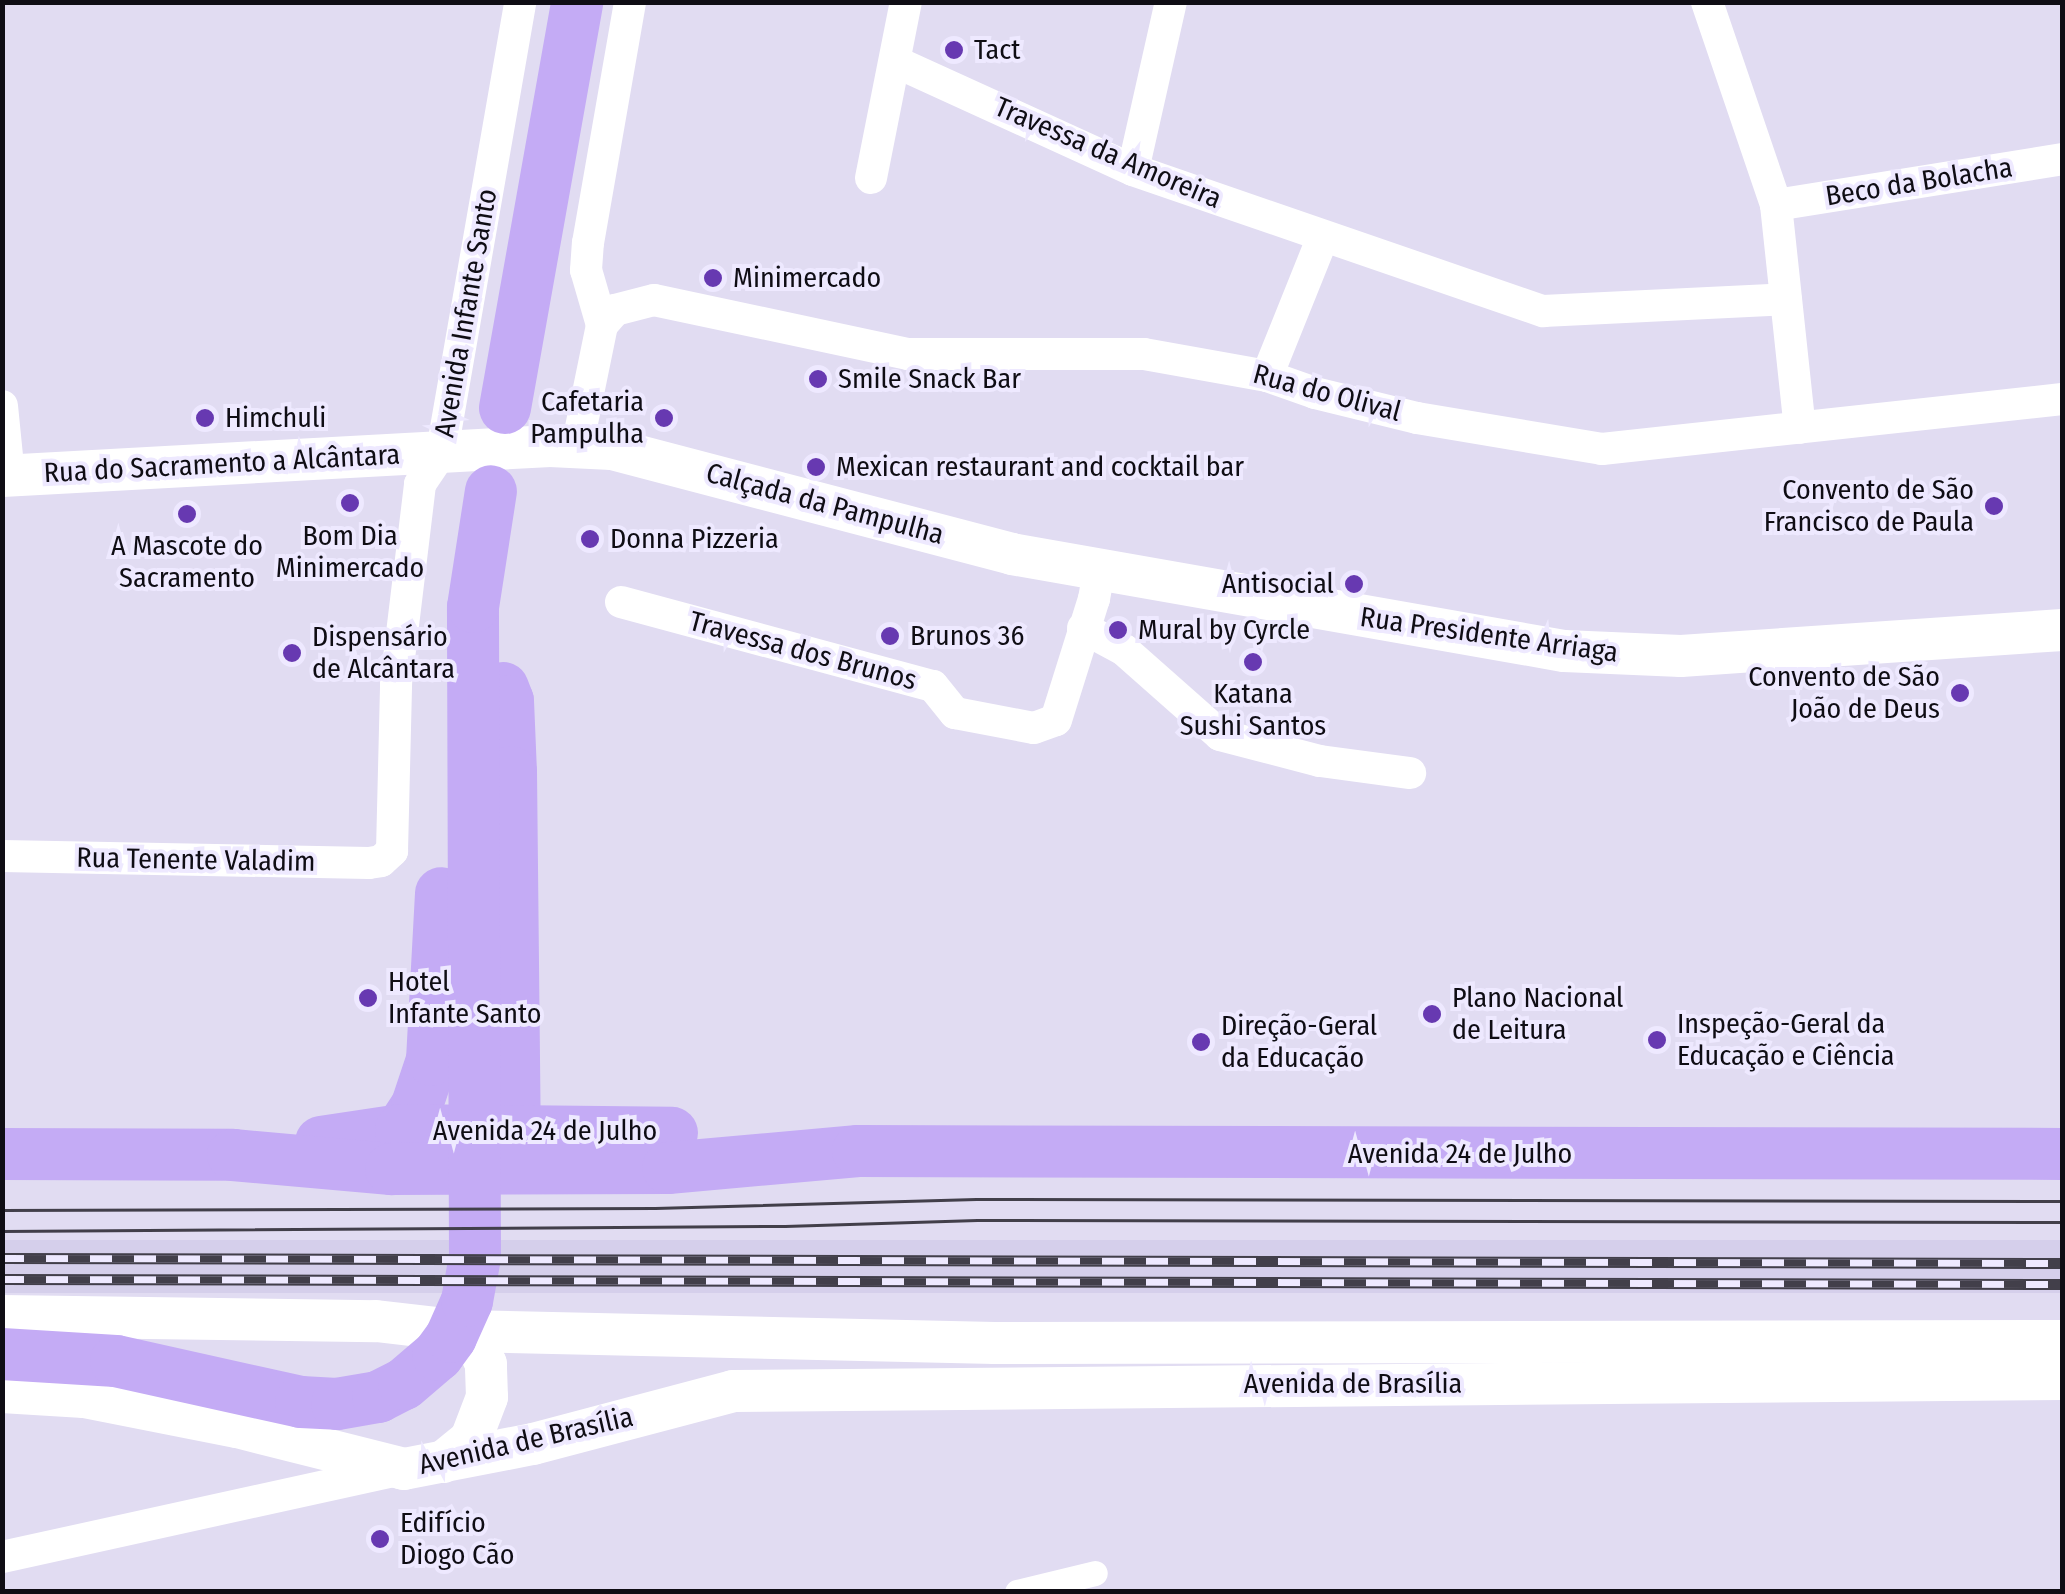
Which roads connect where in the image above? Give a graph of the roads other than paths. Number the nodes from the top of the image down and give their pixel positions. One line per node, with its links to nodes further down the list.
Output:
1 (520, 2): 21 (street, Avenida Infante Santo)
2 (578, 2): 18 (main road, Avenida Infante Santo)
3 (630, 2): 14 (street)
4 (906, 2): 7 (street)
5 (1171, 2): 9 (street)
6 (1707, 2): 11 (street)
7 (896, 62): 9 (street, Travessa da Amoreira); 10 (street)
8 (2062, 160): 11 (street, Beco da Bolacha)
9 (1133, 170): 12 (street, Travessa da Amoreira)
10 (871, 178)
11 (1776, 205): 13 (street)
12 (1322, 237): 13 (street, Travessa da Amoreira); 15 (street)
13 (1786, 299): 19 (street)
14 (602, 324): 15 (street, Rua do Olival); 20 (street)
15 (1267, 376): 19 (street, Rua do Olival)
16 (2062, 399): 19 (street, Rua do Olival)
17 (2, 406): 22 (street)
18 (505, 408)
19 (1800, 428)
20 (564, 446): 21 (street, Calçada da Pampulha); 24 (street, Calçada da Pampulha)
21 (442, 451): 22 (street, Rua do Sacramento a Alcântara); 31 (street, Avenida Infante Santo)
22 (6, 476)
23 (491, 490): 26 (main road)
24 (1098, 570): 27 (street, Travessa dos Brunos); 28 (street, Rua Presidente Arriaga)
25 (621, 602): 27 (street, Travessa dos Brunos)
26 (473, 607): 32 (main road); 33 (main road); 41 (main road)
27 (1084, 628): 29 (street)
28 (2062, 630)
29 (1410, 773)
30 (2, 856): 31 (street, Rua Tenente Valadim)
31 (388, 857)
32 (515, 1131): 33 (main road, Avenida 24 de Julho); 34 (main road, Avenida 24 de Julho)
33 (396, 1150): 34 (main road, Avenida 24 de Julho); 35 (main road, Avenida 24 de Julho)
34 (858, 1152): 36 (main road, Avenida 24 de Julho)
35 (2, 1154)
36 (2062, 1154)
37 (2, 1316): 38 (street, Avenida de Brasília)
38 (463, 1331): 40 (street, Avenida de Brasília); 47 (street)
39 (2062, 1341): 42 (street, Avenida de Brasília)
40 (996, 1343): 43 (street, Avenida de Brasília); 45 (street)
41 (2, 1354)
42 (1944, 1361): 43 (street, Avenida de Brasília); 44 (street, Avenida de Brasília)
43 (1592, 1362): 45 (street, Avenida de Brasília)
44 (2062, 1379)
45 (994, 1386): 47 (street, Avenida de Brasília)
46 (2, 1392): 47 (street, Avenida de Brasília)
47 (423, 1466): 48 (street)
48 (2, 1556)
49 (1095, 1574): 50 (street)
50 (1017, 1592)

